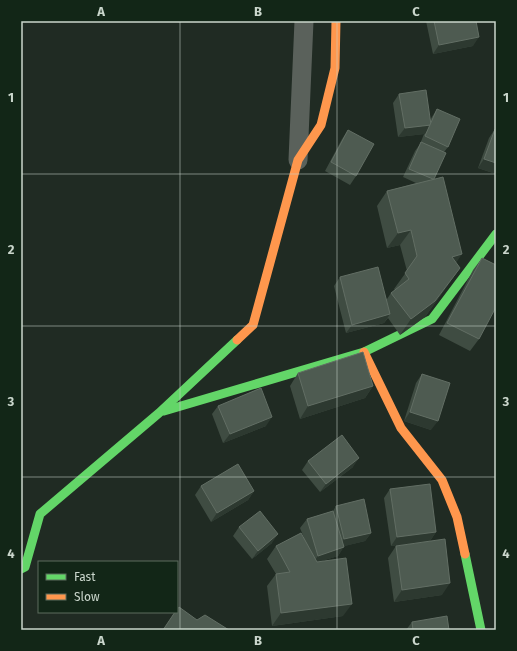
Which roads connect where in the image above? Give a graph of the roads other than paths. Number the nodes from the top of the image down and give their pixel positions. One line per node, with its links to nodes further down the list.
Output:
1 (304, 21): 3 (street)
2 (336, 21): 3 (street)
3 (298, 160): 6 (street)
4 (496, 234): 5 (street)
5 (364, 352): 6 (street); 8 (street)
6 (159, 413): 7 (street)
7 (21, 569)
8 (481, 630)

